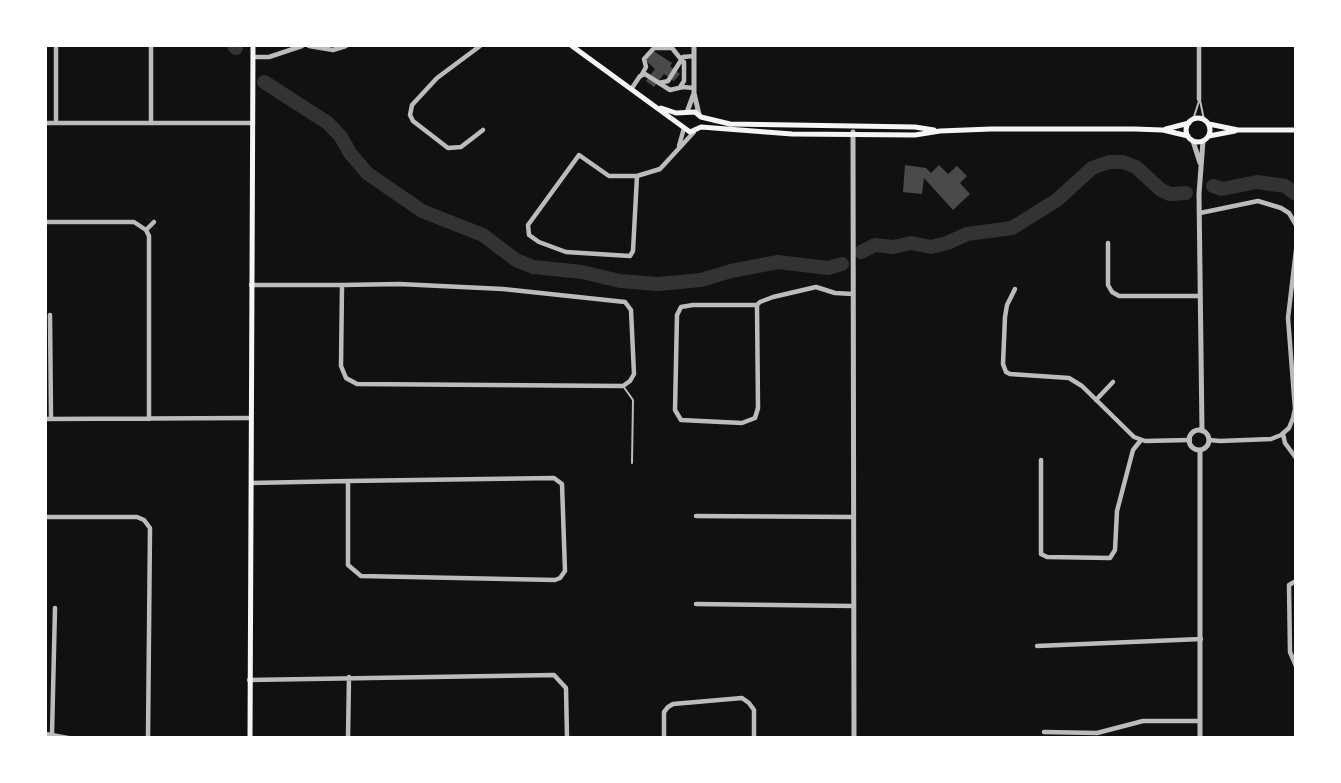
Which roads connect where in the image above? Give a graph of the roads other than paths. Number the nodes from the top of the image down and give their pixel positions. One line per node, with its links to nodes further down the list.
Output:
1 (55, 46): 26 (street)
2 (151, 46): 27 (street)
3 (253, 46): 12 (main road)
4 (302, 46): 12 (street)
5 (309, 46): 6 (street)
6 (346, 46)
7 (480, 46): 32 (street)
8 (572, 46): 16 (main road)
9 (694, 46): 11 (street)
10 (1199, 46): 19 (street)
11 (691, 56): 13 (street); 18 (street)
12 (254, 57): 28 (main road)
13 (682, 61): 14 (street); 15 (street); 17 (street)
14 (640, 76): 15 (street); 16 (street)
15 (658, 83): 17 (street)
16 (632, 88): 20 (main road)
17 (679, 88): 18 (street)
18 (694, 91): 21 (street); 22 (street)
19 (1199, 99): 23 (lane); 24 (lane)
20 (659, 107): 21 (main road); 29 (main road)
21 (686, 113): 22 (main road); 29 (main road)
22 (700, 115): 30 (main road); 31 (main road)
23 (1191, 121): 24 (main road); 33 (main road); 40 (main road)
24 (1207, 122): 34 (main road); 39 (main road)
25 (46, 123): 26 (street)
26 (56, 123): 27 (street)
27 (151, 123): 28 (street)
28 (253, 123): 52 (main road)
29 (683, 127): 37 (main road); 42 (street)
30 (701, 127): 37 (main road); 38 (main road)
31 (853, 127): 36 (main road); 38 (street)
32 (483, 130)
33 (1163, 130): 36 (main road); 40 (main road)
34 (1238, 130): 35 (main road); 39 (main road)
35 (1296, 130)
36 (940, 131): 38 (main road)
37 (694, 132): 42 (street)
38 (853, 135): 55 (street)
39 (1209, 136): 41 (main road)
40 (1191, 138): 41 (main road); 43 (street)
41 (1203, 141): 43 (street)
42 (679, 147): 44 (street)
43 (1201, 166): 45 (street)
44 (637, 176): 44 (street)
45 (1200, 213): 48 (street); 56 (street)
46 (46, 222): 49 (street)
47 (154, 222): 49 (street)
48 (1296, 225)
49 (146, 230): 64 (street)
50 (1108, 243): 56 (street)
51 (1296, 250): 66 (street)
52 (251, 285): 53 (street); 62 (main road)
53 (342, 285): 60 (street); 60 (street)
54 (1016, 289): 61 (street)
55 (853, 294): 57 (street); 78 (street)
56 (1200, 296): 65 (street)
57 (757, 305): 57 (street)
58 (50, 314): 63 (street)
59 (1113, 382): 61 (street)
60 (623, 386): 73 (lane)
61 (1096, 400): 67 (street)
62 (251, 418): 64 (street); 75 (main road)
63 (48, 419): 64 (street)
64 (149, 419)
65 (1202, 431): 68 (street); 69 (street)
66 (1283, 433): 69 (street); 71 (street)
67 (1141, 439): 68 (street); 72 (street)
68 (1190, 440): 70 (street)
69 (1209, 440): 70 (street)
70 (1200, 450): 83 (street)
71 (1296, 458)
72 (1041, 460)
73 (632, 463)
74 (348, 481): 74 (street); 75 (street)
75 (251, 483): 87 (main road)
76 (46, 516): 92 (street)
77 (696, 516): 78 (street)
78 (853, 517): 81 (street)
79 (1296, 581): 85 (street)
80 (696, 604): 81 (street)
81 (853, 606): 98 (street)
82 (55, 608): 90 (street)
83 (1201, 639): 84 (street); 88 (street)
84 (1037, 646)
85 (1296, 666)
86 (349, 677): 87 (street); 94 (street); 95 (street)
87 (249, 680): 93 (main road)
88 (1200, 721): 89 (street); 99 (street)
89 (1044, 732)
90 (49, 734): 91 (street)
91 (68, 737)
92 (148, 737)
93 (250, 737)
94 (348, 737)
95 (567, 737)
96 (664, 737): 97 (street)
97 (754, 737)
98 (854, 737)
99 (1200, 737)

